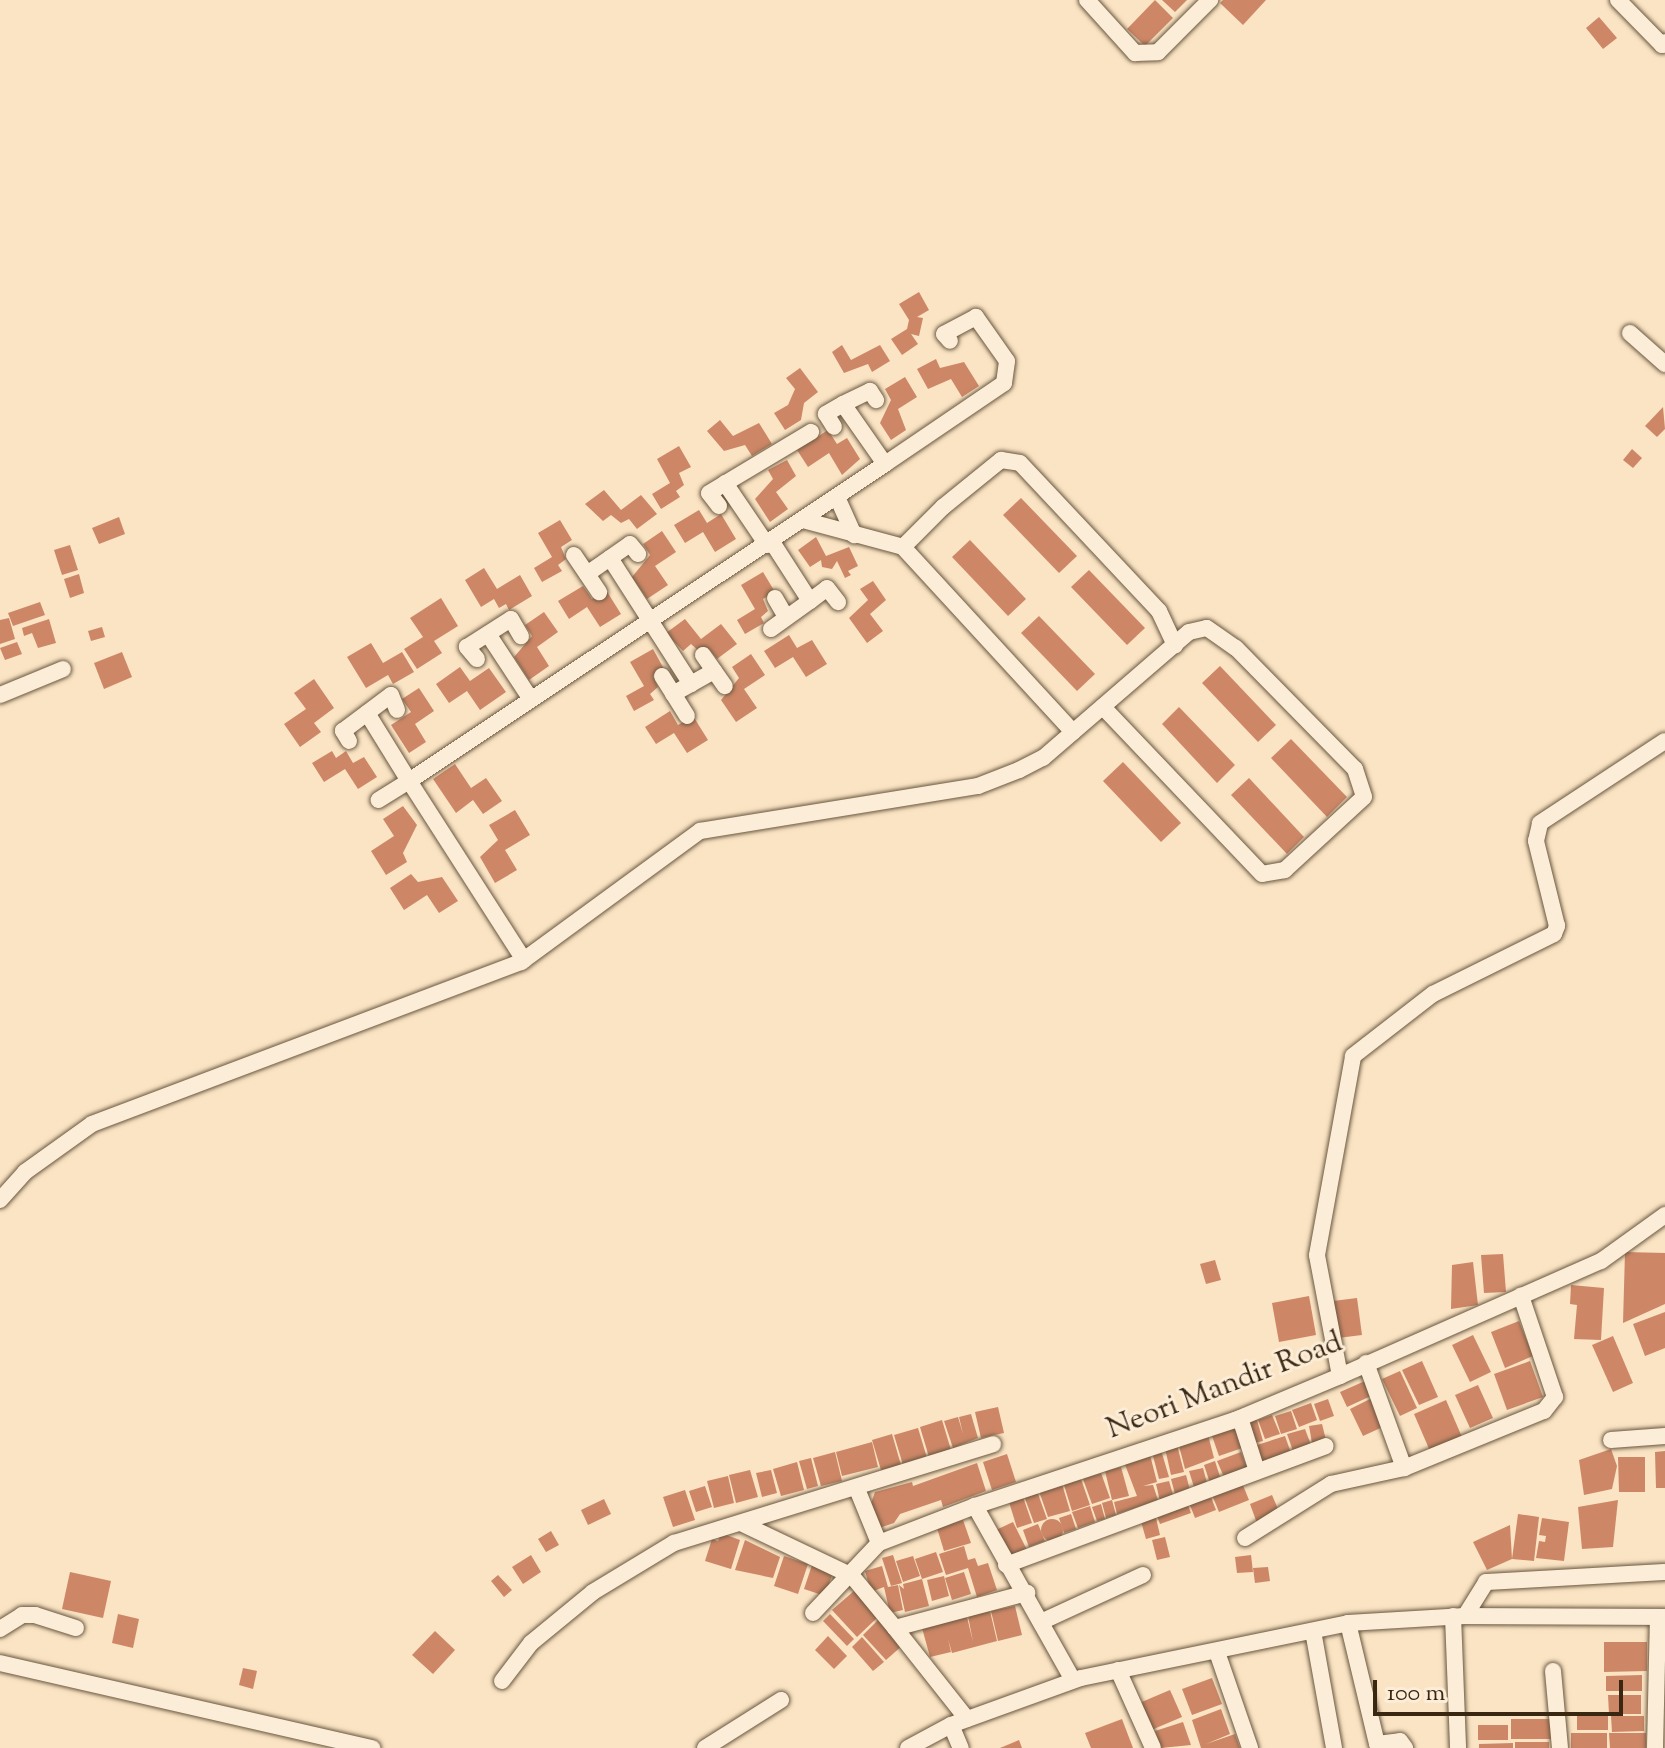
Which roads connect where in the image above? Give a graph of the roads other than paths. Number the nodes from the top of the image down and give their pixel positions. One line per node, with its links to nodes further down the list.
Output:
1 (1087, 0): 2 (street)
2 (1210, 0)
3 (1618, 0): 4 (street)
4 (1665, 42)
5 (1630, 333): 7 (street)
6 (950, 341): 12 (street)
7 (1665, 364)
8 (876, 400): 9 (street)
9 (843, 404): 10 (street); 12 (street)
10 (834, 427)
11 (811, 432): 13 (street)
12 (885, 464): 14 (street)
13 (725, 483): 15 (street); 18 (street)
14 (837, 497): 16 (street); 17 (street)
15 (719, 506)
16 (803, 520): 17 (street); 18 (street)
17 (854, 535): 19 (street)
18 (770, 543): 26 (street); 29 (street)
19 (903, 547): 33 (street); 48 (street)
20 (638, 554): 22 (street)
21 (574, 555): 23 (street)
22 (610, 558): 23 (street); 29 (street)
23 (587, 574): 24 (street)
24 (599, 592)
25 (775, 598): 28 (street)
26 (810, 601): 27 (street); 28 (street)
27 (838, 602)
28 (786, 617): 30 (street)
29 (651, 618): 39 (street); 43 (street)
30 (771, 629)
31 (488, 634): 32 (street); 35 (street); 43 (street)
32 (521, 636)
33 (1175, 646): 44 (street); 44 (street)
34 (703, 655): 37 (street)
35 (477, 659)
36 (63, 669): 42 (street)
37 (714, 671): 39 (street); 40 (street)
38 (662, 676): 41 (street)
39 (691, 684): 41 (street)
40 (725, 686)
41 (673, 694): 47 (street)
42 (0, 695)
43 (530, 698): 51 (street)
44 (1103, 707): 48 (street)
45 (397, 710): 46 (street)
46 (367, 713): 49 (street); 51 (street)
47 (687, 716)
48 (1073, 732): 53 (street)
49 (349, 741)
50 (1665, 741): 58 (street)
51 (409, 781): 52 (street); 53 (street)
52 (379, 800)
53 (524, 960): 54 (street)
54 (0, 1200)
55 (1665, 1215): 56 (street, Neori Mandir Road)
56 (1521, 1296): 57 (street, Neori Mandir Road); 64 (street)
57 (1366, 1363): 58 (street, Neori Mandir Road); 64 (street)
58 (1340, 1376): 59 (street, Neori Mandir Road)
59 (1240, 1418): 65 (street); 67 (street, Neori Mandir Road)
60 (1665, 1436): 61 (street)
61 (1611, 1440)
62 (993, 1444): 66 (street)
63 (1326, 1446): 65 (street)
64 (1404, 1468): 69 (street)
65 (1257, 1471): 71 (street)
66 (857, 1489): 68 (street); 70 (street)
67 (975, 1506): 70 (street, Neori Mandir Road); 71 (street)
68 (743, 1524): 74 (street); 90 (street)
69 (1245, 1538)
70 (879, 1543): 74 (street)
71 (1006, 1565): 75 (street)
72 (1665, 1572): 77 (street)
73 (1143, 1575): 79 (street)
74 (852, 1576): 76 (street); 82 (street)
75 (1027, 1593): 79 (street); 82 (street)
76 (813, 1613)
77 (1459, 1616): 78 (street); 80 (street); 101 (street)
78 (1662, 1617): 103 (street)
79 (1043, 1621): 89 (street)
80 (1348, 1623): 84 (street); 100 (street)
81 (76, 1628): 83 (street)
82 (895, 1628): 92 (street)
83 (0, 1629)
84 (1313, 1631): 85 (street); 99 (street)
85 (1217, 1652): 87 (street); 98 (street)
86 (0, 1663): 93 (street)
87 (1118, 1670): 89 (street); 97 (street)
88 (1553, 1671): 102 (street)
89 (1073, 1680): 92 (street)
90 (502, 1681)
91 (781, 1700): 94 (street)
92 (959, 1722): 95 (street); 96 (street)
93 (372, 1748)
94 (705, 1748)
95 (908, 1748)
96 (961, 1748)
97 (1153, 1748)
98 (1250, 1748)
99 (1334, 1748)
100 (1405, 1748)
101 (1458, 1748)
102 (1560, 1748)
103 (1655, 1748)

